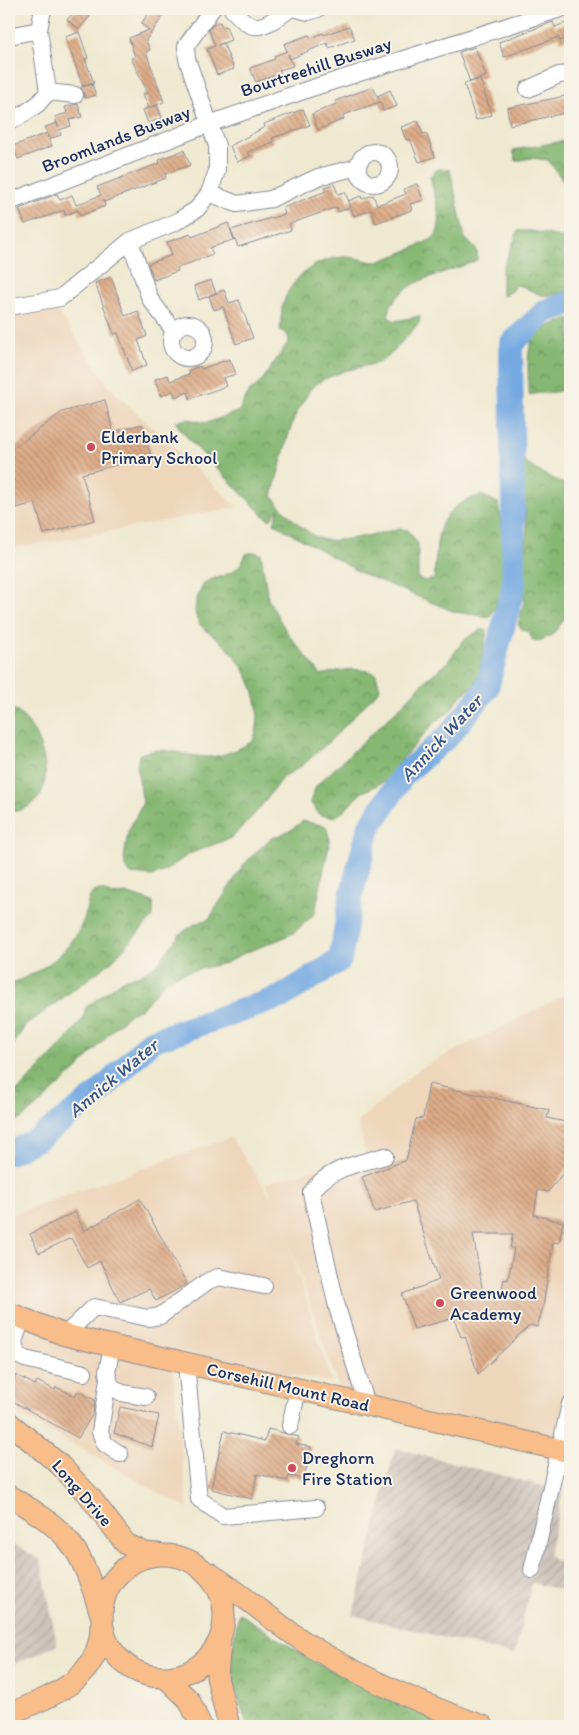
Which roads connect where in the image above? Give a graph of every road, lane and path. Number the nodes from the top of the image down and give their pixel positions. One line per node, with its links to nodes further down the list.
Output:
1 (43, 9): 8 (street)
2 (212, 9): 15 (street)
3 (232, 9): 4 (street)
4 (290, 9)
5 (298, 9): 6 (street)
6 (318, 9)
7 (561, 9): 15 (street, Bourtreehill Busway)
8 (39, 30): 9 (street); 12 (street)
9 (9, 36)
10 (570, 74): 11 (street)
11 (528, 89)
12 (48, 92): 13 (street); 14 (street)
13 (75, 95)
14 (16, 118)
15 (209, 124): 17 (street); 18 (street, Broomlands Busway)
16 (358, 168): 17 (street)
17 (209, 193): 19 (street)
18 (9, 202)
19 (130, 240): 20 (street); 21 (street)
20 (9, 307)
21 (174, 331)
22 (385, 1156): 33 (street)
23 (264, 1286): 25 (street)
24 (16, 1316): 25 (main road, Corsehill Mount Road); 28 (street)
25 (65, 1334): 26 (main road, Corsehill Mount Road)
26 (112, 1346): 27 (main road, Corsehill Mount Road); 29 (street)
27 (186, 1363): 30 (main road, Corsehill Mount Road); 39 (street)
28 (84, 1373)
29 (108, 1379): 31 (street); 37 (street)
30 (298, 1389): 33 (main road, Corsehill Mount Road); 35 (street)
31 (146, 1397)
32 (570, 1404): 36 (street)
33 (367, 1405): 36 (main road, Corsehill Mount Road)
34 (9, 1423): 40 (main road, Long Drive)
35 (290, 1426)
36 (564, 1451): 42 (street)
37 (120, 1454)
38 (9, 1496): 43 (main road)
39 (316, 1508)
40 (158, 1554): 41 (main road); 43 (main road)
41 (204, 1570): 44 (main road); 49 (main road)
42 (532, 1570)
43 (101, 1618): 45 (main road); 46 (main road)
44 (220, 1639): 45 (main road); 48 (main road)
45 (166, 1678): 47 (main road)
46 (9, 1714)
47 (201, 1726)
48 (229, 1726)
49 (483, 1726)

